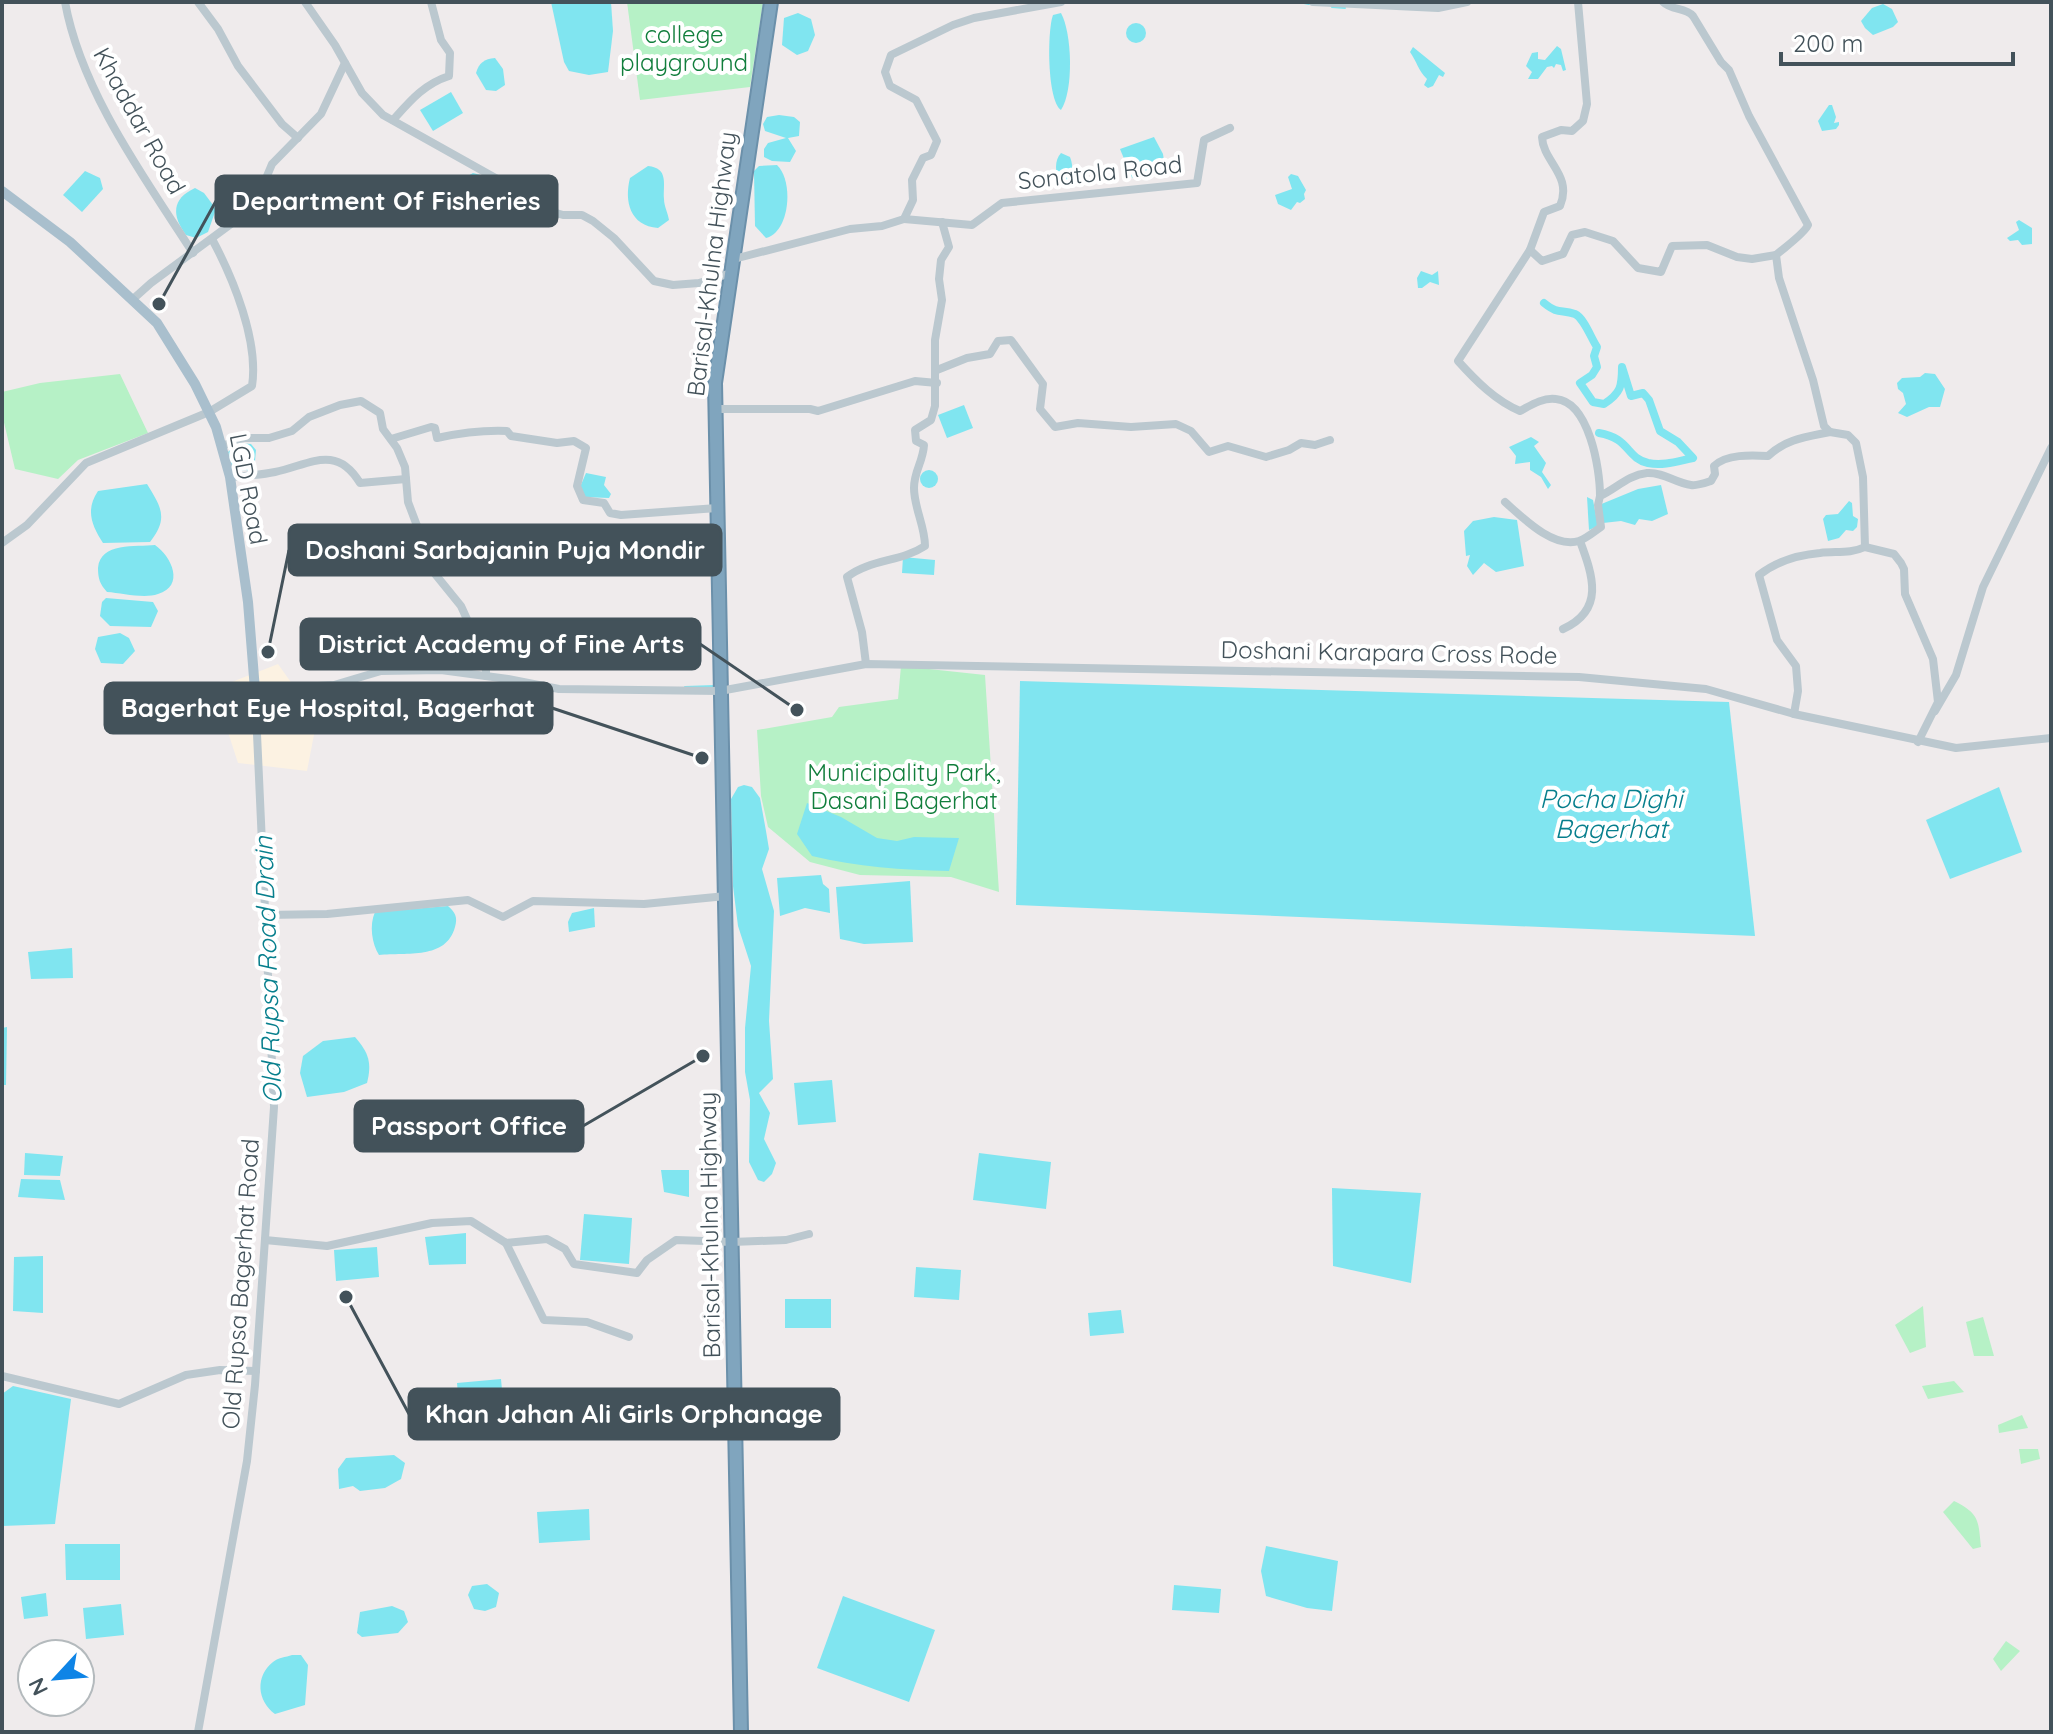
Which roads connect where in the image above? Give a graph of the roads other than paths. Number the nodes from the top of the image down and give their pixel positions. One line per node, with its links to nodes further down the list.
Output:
1 (65, 2): 21 (street, Khaddar Road)
2 (198, 2): 15 (street)
3 (305, 2): 12 (street)
4 (431, 2): 13 (street)
5 (771, 2): 23 (highway, Barisal-Khulna Highway)
6 (1061, 2): 11 (street)
7 (1313, 2): 8 (street)
8 (1467, 2)
9 (1578, 2): 20 (street)
10 (1663, 2): 22 (street)
11 (1012, 6): 17 (street)
12 (345, 63): 13 (street); 15 (street)
13 (393, 120): 24 (street)
14 (1230, 128): 18 (street, Sonatola Road)
15 (298, 138): 19 (street)
16 (2, 191): 25 (main road, LGD Road)
17 (904, 219): 18 (street, Sonatola Road); 23 (street, Sonatola Road)
18 (942, 222): 26 (street)
19 (212, 239): 21 (street); 29 (street)
20 (1530, 250): 22 (street); 37 (street)
21 (193, 253): 25 (street)
22 (1776, 255): 30 (street)
23 (734, 259): 24 (highway, Barisal-Khulna Highway)
24 (731, 273): 28 (highway, Barisal-Khulna Highway)
25 (132, 300): 29 (main road, LGD Road)
26 (937, 370): 27 (street); 32 (street)
27 (937, 383): 28 (street); 44 (street)
28 (716, 409): 39 (highway, Barisal-Khulna Highway)
29 (209, 412): 33 (main road, LGD Road); 41 (street)
30 (1830, 432): 37 (street); 42 (street)
31 (391, 439): 33 (street); 36 (street); 39 (street)
32 (1330, 440)
33 (222, 446): 35 (main road, LGD Road)
34 (2051, 448): 48 (street)
35 (230, 477): 36 (street); 46 (main road, LGD Road)
36 (406, 479): 45 (street)
37 (1600, 496): 40 (street)
38 (1505, 502): 40 (street)
39 (717, 508): 47 (highway, Barisal-Khulna Highway)
40 (1580, 541): 43 (street)
41 (2, 543)
42 (1865, 547): 48 (street); 49 (street)
43 (1563, 629)
44 (866, 664): 47 (street, Doshani Karapara Cross Rode); 49 (street, Doshani Karapara Cross Rode)
45 (486, 676): 46 (street, Doshani Karapara Cross Rode); 47 (street, Doshani Karapara Cross Rode)
46 (255, 690): 55 (street, Old Rupsa Bagerhat Road)
47 (720, 691): 52 (highway, Barisal-Khulna Highway)
48 (1935, 711): 51 (street)
49 (1794, 714): 51 (street, Doshani Karapara Cross Rode)
50 (2051, 738): 51 (street, Doshani Karapara Cross Rode)
51 (1918, 742)
52 (727, 896): 53 (street); 56 (highway, Barisal-Khulna Highway)
53 (266, 915)
54 (809, 1234): 56 (street)
55 (265, 1240): 57 (street); 59 (street, Old Rupsa Bagerhat Road)
56 (732, 1242): 57 (street); 62 (highway, Barisal-Khulna Highway)
57 (506, 1243): 58 (street)
58 (629, 1337)
59 (256, 1371): 60 (street); 61 (street, Old Rupsa Bagerhat Road)
60 (2, 1376)
61 (198, 1732)
62 (741, 1732)

